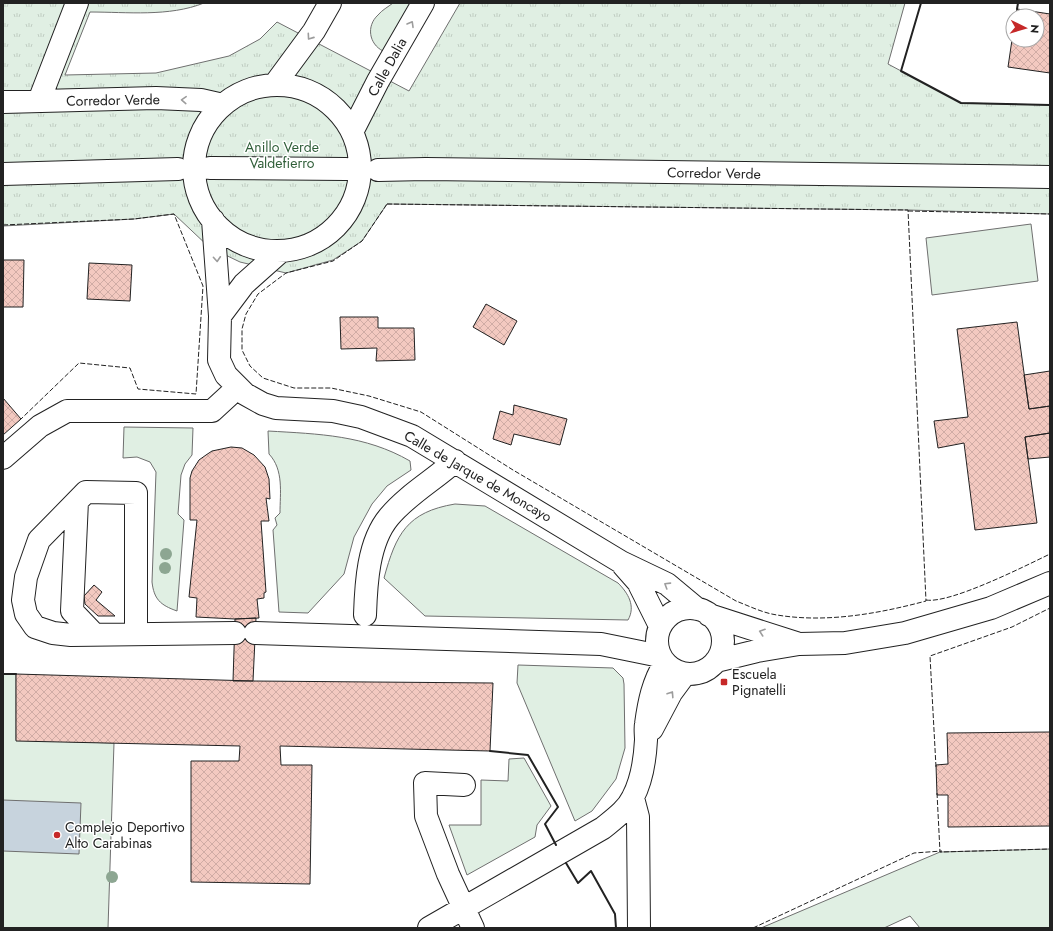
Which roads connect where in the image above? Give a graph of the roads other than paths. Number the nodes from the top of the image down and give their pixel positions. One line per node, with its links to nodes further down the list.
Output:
1 (77, 3): 5 (street)
2 (330, 3): 4 (street, one-way to 4)
3 (423, 3): 8 (street, Calle Dalia, one-way to 3)
4 (275, 84): 7 (street); 8 (street)
5 (39, 101): 6 (street, Corredor Verde); 7 (street, Corredor Verde, one-way to 5)
6 (3, 102)
7 (223, 105): 15 (street)
8 (352, 132): 16 (street)
9 (210, 168): 11 (street)
10 (178, 169): 13 (street)
11 (346, 170)
12 (378, 170): 14 (street, Corredor Verde)
13 (3, 174)
14 (1050, 178)
15 (213, 220): 16 (street); 17 (street, Calle de Jarque de Moncayo, one-way to 17)
16 (281, 251): 17 (street)
17 (220, 316): 18 (street, Calle de Jarque de Moncayo)
18 (237, 388): 19 (street); 20 (street, Calle de Jarque de Moncayo)
19 (3, 458)
20 (455, 461): 22 (street, Calle de Jarque de Moncayo); 25 (street)
21 (77, 501): 27 (street); 27 (street); 28 (street)
22 (621, 562): 24 (street, Calle de Jarque de Moncayo, one-way to 22); 26 (street, Calle de Jarque de Moncayo)
23 (1050, 583): 30 (street, Calle de Jarque de Moncayo)
24 (703, 612): 26 (street); 30 (street, Calle de Jarque de Moncayo, one-way to 24); 32 (street)
25 (365, 615)
26 (659, 629): 29 (street); 31 (street)
27 (94, 634): 28 (street)
28 (136, 634): 29 (street)
29 (601, 644): 31 (street)
30 (799, 644): 32 (street, Calle de Jarque de Moncayo)
31 (662, 659): 33 (street); 34 (street)
32 (716, 661): 33 (street)
33 (685, 674): 34 (street, one-way to 33)
34 (646, 740): 36 (street)
35 (464, 785): 37 (street)
36 (633, 798): 37 (street); 39 (street)
37 (469, 918): 38 (street)
38 (429, 928)
39 (639, 928)

